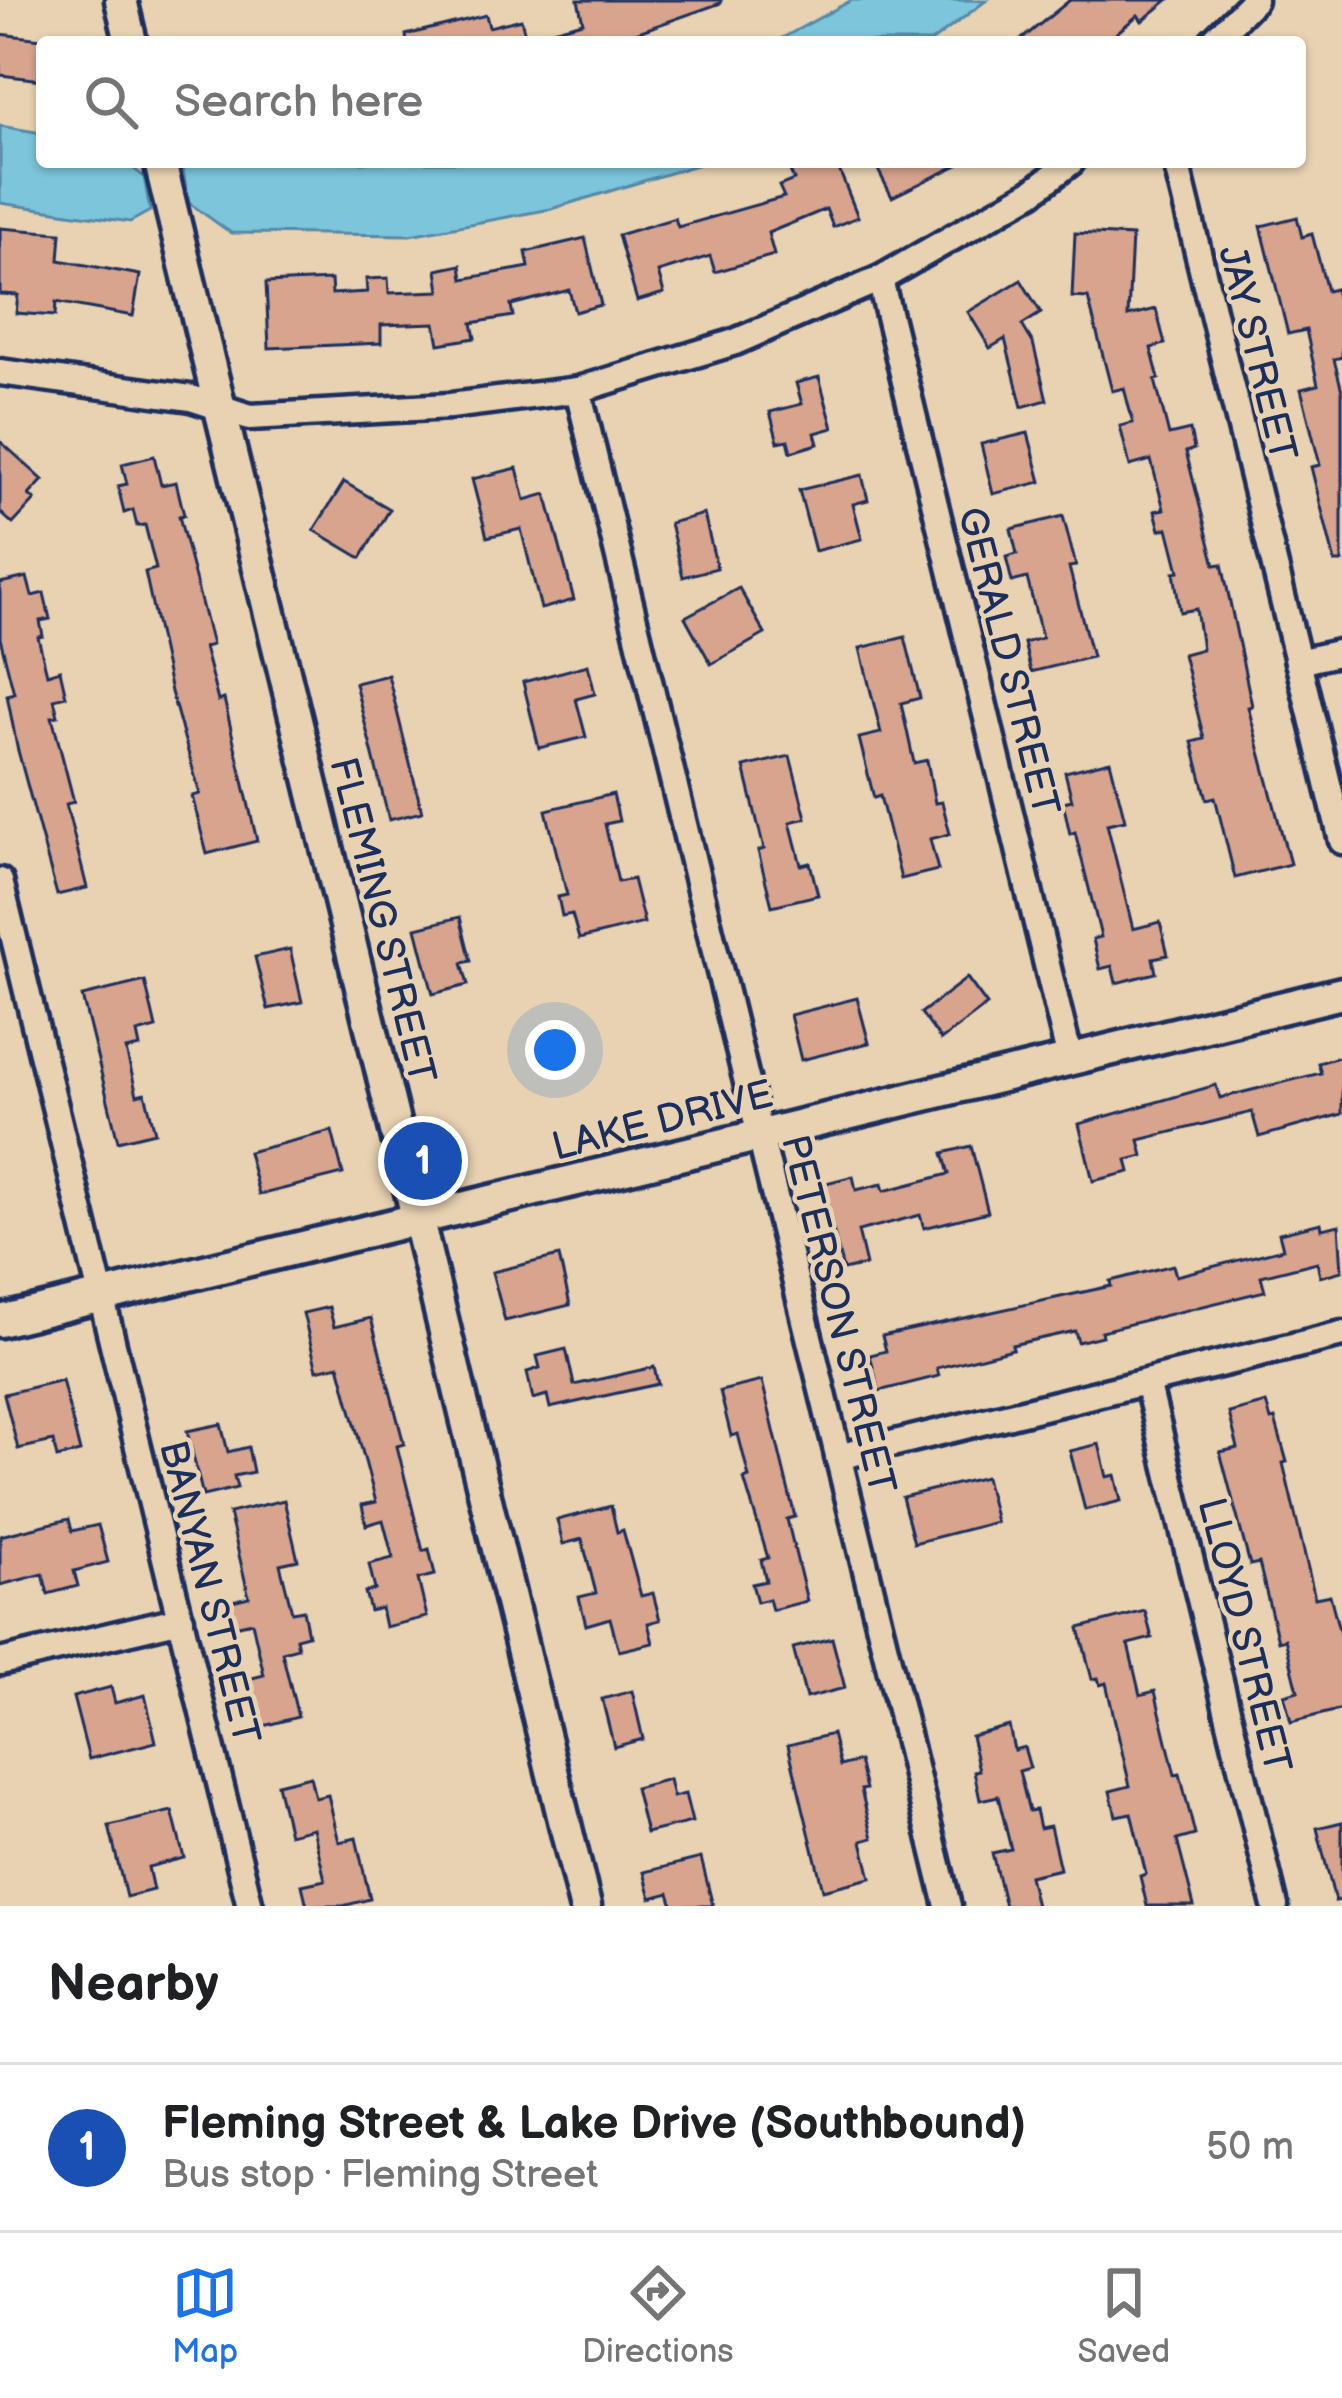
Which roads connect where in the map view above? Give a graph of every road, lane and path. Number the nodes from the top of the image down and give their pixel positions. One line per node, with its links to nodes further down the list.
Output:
1 (121, 0): 3 (street)
2 (1254, 0): 4 (street)
3 (130, 36)
4 (1218, 36)
5 (161, 168): 11 (street, FLEMING STREET)
6 (1063, 168): 8 (street)
7 (1177, 168): 13 (street, JAY STREET)
8 (880, 279): 10 (street); 17 (street, GERALD STREET)
9 (0, 372): 11 (street)
10 (578, 390): 11 (street); 18 (street, PETERSON STREET)
11 (219, 407): 19 (street, FLEMING STREET)
12 (1342, 652): 13 (street)
13 (1298, 662): 14 (street, JAY STREET)
14 (1342, 841)
15 (0, 881): 20 (street, BANYAN STREET)
16 (1342, 993): 17 (street, LAKE DRIVE)
17 (1070, 1059): 18 (street, LAKE DRIVE)
18 (759, 1135): 19 (street, LAKE DRIVE); 24 (street, PETERSON STREET)
19 (417, 1219): 20 (street, LAKE DRIVE); 28 (street, FLEMING STREET)
20 (100, 1296): 21 (street, LAKE DRIVE); 25 (street, BANYAN STREET)
21 (0, 1321)
22 (1342, 1334): 23 (street)
23 (1148, 1382): 24 (street); 30 (street, LLOYD STREET)
24 (838, 1457): 29 (street, PETERSON STREET)
25 (181, 1619): 26 (street); 27 (street, BANYAN STREET)
26 (0, 1662)
27 (250, 1906)
28 (585, 1906)
29 (948, 1906)
30 (1275, 1906)

